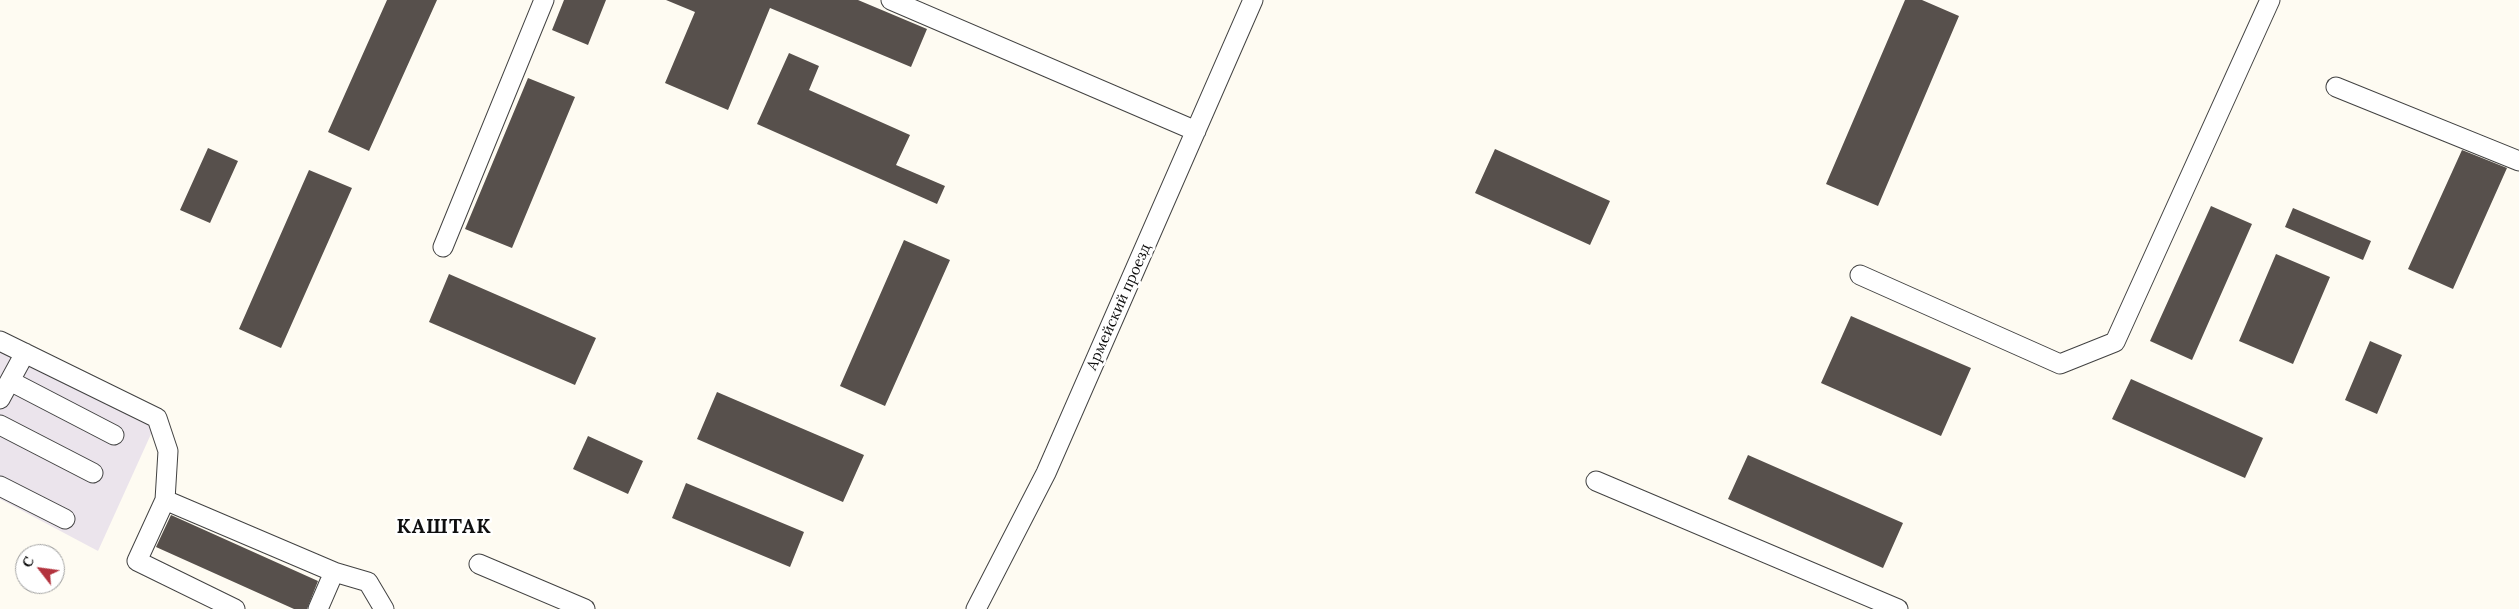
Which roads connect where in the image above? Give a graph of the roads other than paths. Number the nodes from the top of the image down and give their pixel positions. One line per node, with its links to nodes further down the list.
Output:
1 (544, 0): 8 (street)
2 (891, 0): 6 (street)
3 (1253, 0): 6 (street, Армейский проезд)
4 (2270, 0): 9 (street)
5 (2336, 87): 7 (street)
6 (1196, 131): 27 (street, Армейский проезд)
7 (2519, 161)
8 (443, 247)
9 (1860, 276)
10 (0, 341): 11 (street)
11 (25, 353): 12 (street); 19 (street)
12 (8, 375): 13 (street); 15 (street)
13 (0, 399)
14 (0, 425): 16 (street)
15 (114, 435)
16 (93, 473)
17 (1596, 481): 28 (street)
18 (0, 486): 20 (street)
19 (165, 500): 22 (street); 23 (street)
20 (65, 519)
21 (479, 564): 26 (street)
22 (334, 572): 24 (street); 25 (street)
23 (235, 609)
24 (318, 609)
25 (384, 609)
26 (585, 609)
27 (976, 609)
28 (1898, 609)

